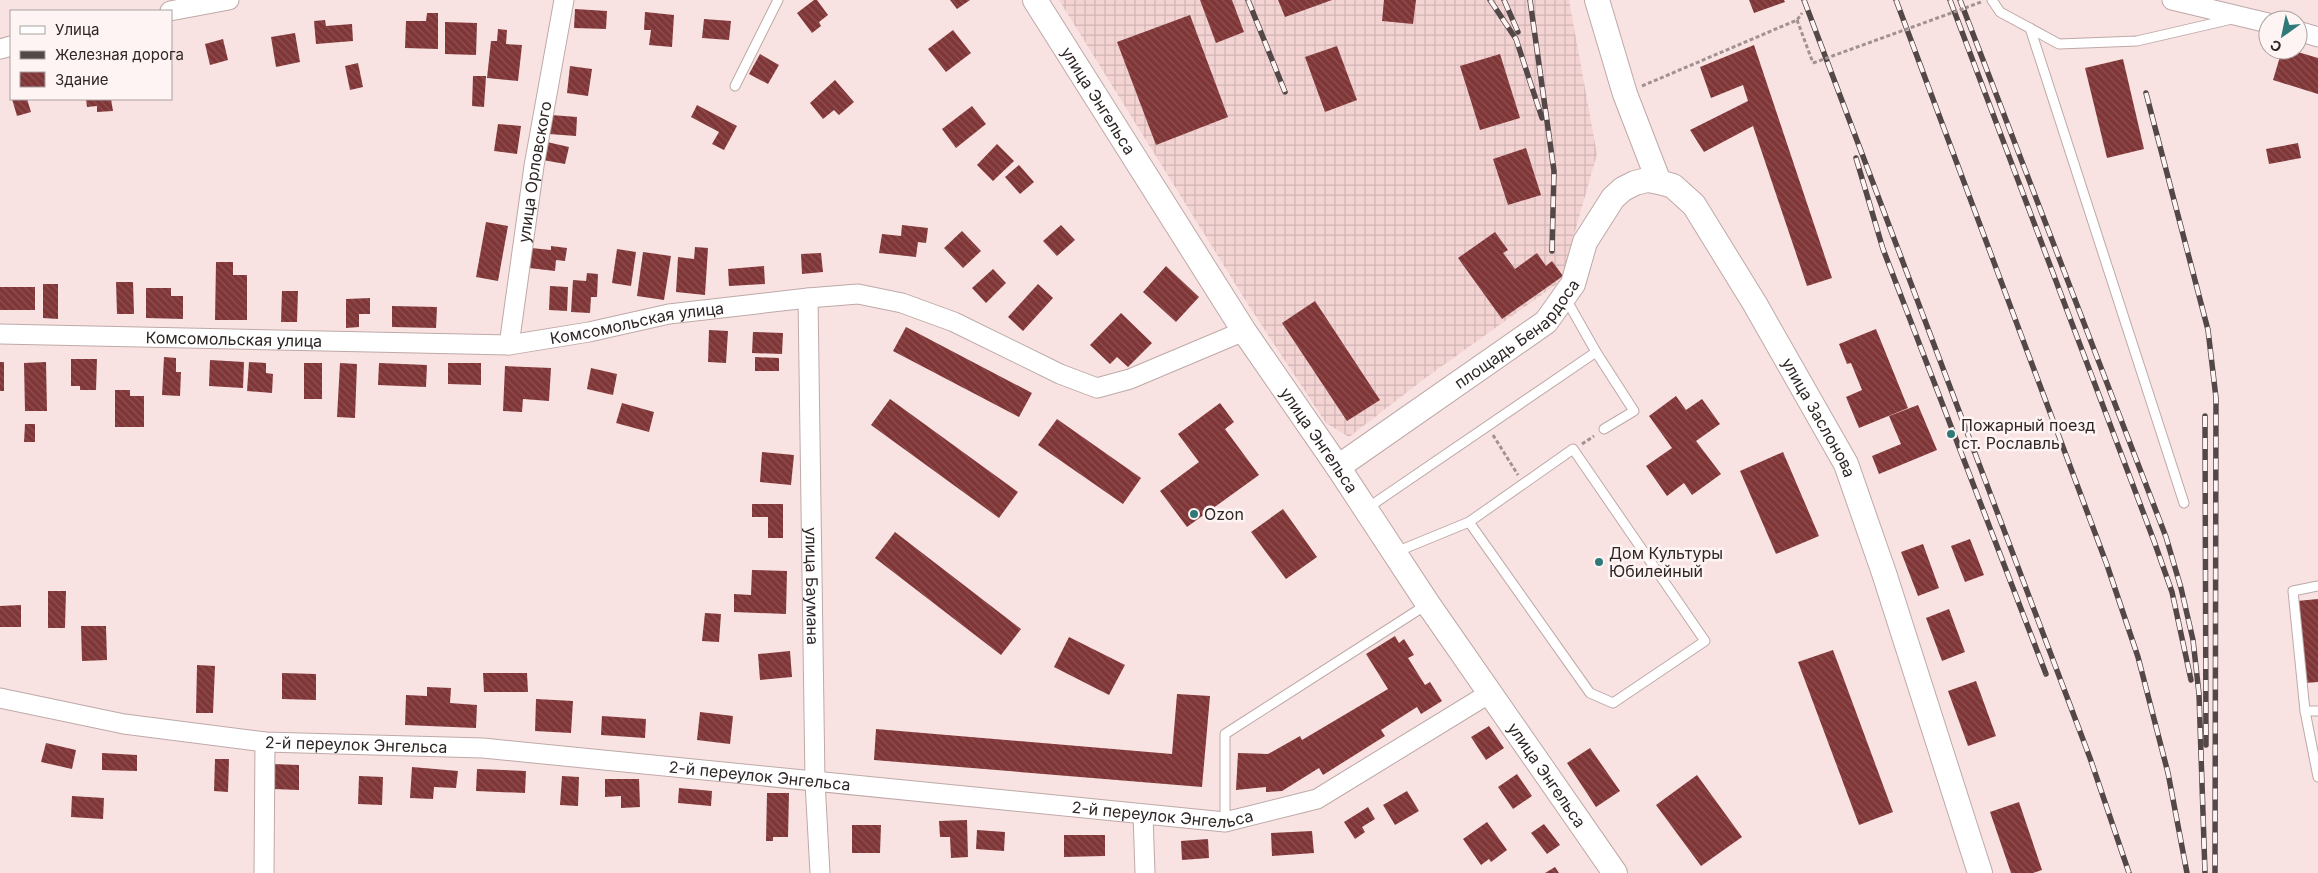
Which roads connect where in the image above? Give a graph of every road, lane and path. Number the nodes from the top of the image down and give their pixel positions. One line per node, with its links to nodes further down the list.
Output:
1 (229, 0): 9 (street)
2 (564, 0): 22 (street, улица Орловского)
3 (778, 0): 15 (lane)
4 (1035, 0): 20 (street, улица Энгельса)
5 (1598, 0): 16 (street)
6 (1986, 0): 12 (path, bridge)
7 (1992, 0): 14 (lane)
8 (2172, 0): 11 (street)
9 (172, 11)
10 (1802, 14): 12 (path)
11 (2243, 17): 13 (street); 14 (lane)
12 (1797, 20): 16 (path)
13 (2258, 21)
14 (2030, 28): 29 (lane)
15 (734, 86)
16 (1625, 94): 17 (street)
17 (1659, 182): 19 (street, площадь Бенардоса); 48 (street, улица Заслонова)
18 (808, 298): 20 (street, Комсомольская улица); 22 (street, Комсомольская улица); 41 (street, улица Баумана)
19 (1565, 298): 23 (lane); 27 (street, площадь Бенардоса)
20 (1244, 331): 27 (street, улица Энгельса)
21 (0, 334): 22 (street, Комсомольская улица)
22 (509, 345)
23 (1596, 352): 24 (lane); 25 (lane)
24 (1488, 426): 28 (path); 30 (lane)
25 (1604, 429): 26 (path)
26 (1573, 449): 28 (lane); 31 (lane)
27 (1338, 467): 30 (street, улица Энгельса)
28 (1523, 484): 31 (lane)
29 (2184, 502)
30 (1366, 509): 32 (street, улица Энгельса)
31 (1469, 522): 32 (lane)
32 (1394, 553): 34 (street, улица Энгельса)
33 (2318, 586): 37 (lane)
34 (1428, 604): 35 (street, улица Энгельса); 43 (lane)
35 (1490, 692): 43 (street, 2-й переулок Энгельса); 47 (street, улица Энгельса)
36 (0, 698): 39 (street, 2-й переулок Энгельса)
37 (2304, 711): 38 (lane); 40 (lane)
38 (2318, 711)
39 (265, 742): 41 (street, 2-й переулок Энгельса); 44 (street)
40 (2318, 777)
41 (814, 782): 42 (street, 2-й переулок Энгельса); 45 (street, улица Баумана)
42 (1142, 814): 43 (street, 2-й переулок Энгельса); 46 (street)
43 (1225, 822)
44 (264, 873)
45 (820, 873)
46 (1145, 873)
47 (1615, 873)
48 (1980, 873)

